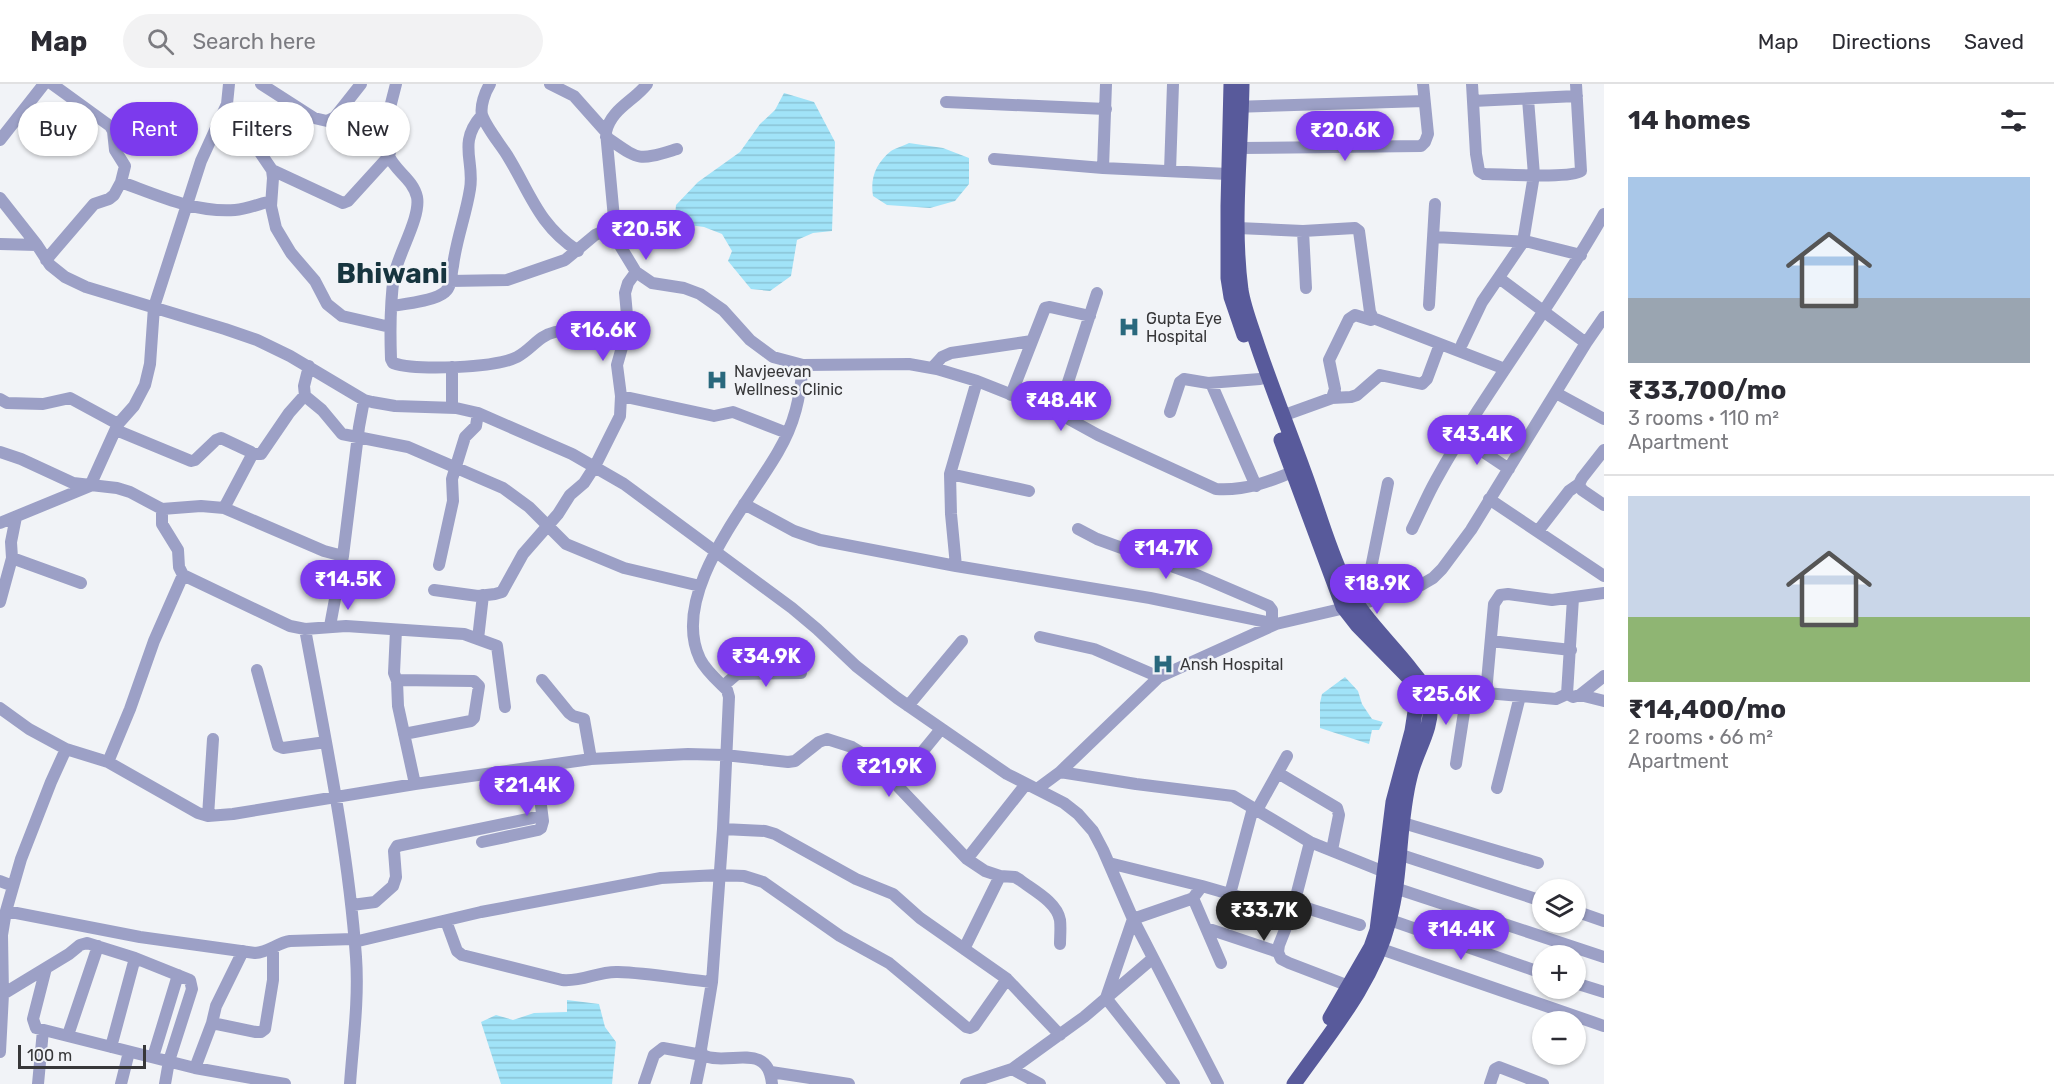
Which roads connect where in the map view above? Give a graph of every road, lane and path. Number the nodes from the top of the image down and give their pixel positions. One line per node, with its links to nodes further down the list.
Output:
1 (44, 84): 27 (street)
2 (52, 84): 39 (street)
3 (229, 84): 19 (street)
4 (261, 84): 5 (street)
5 (361, 84)
6 (396, 84): 20 (street)
7 (490, 84): 25 (street)
8 (550, 84): 26 (street)
9 (647, 84): 26 (street)
10 (1106, 84): 24 (street)
11 (1173, 84): 36 (street)
12 (1231, 84): 23 (main road)
13 (1242, 84): 23 (main road)
14 (1423, 84): 18 (street)
15 (1472, 84): 22 (street)
16 (1577, 90): 17 (street); 38 (street)
17 (1528, 99): 22 (street); 38 (street)
18 (1424, 100): 23 (street); 29 (street)
19 (227, 102)
20 (392, 102)
21 (946, 102): 24 (street)
22 (1473, 102): 38 (street)
23 (1236, 106): 29 (main road); 37 (main road)
24 (1106, 110): 34 (street)
25 (482, 115): 52 (street); 57 (street)
26 (606, 134): 30 (street); 46 (street)
27 (0, 140)
28 (210, 141): 43 (street)
29 (1240, 148): 45 (main road)
30 (677, 149)
31 (262, 156): 35 (street)
32 (388, 156): 35 (street); 61 (street)
33 (994, 159): 34 (street)
34 (1103, 168): 36 (street)
35 (272, 170): 41 (street)
36 (1170, 171): 37 (street)
37 (1228, 174): 78 (main road)
38 (1534, 175): 49 (street)
39 (121, 182): 43 (street); 54 (street)
40 (0, 198): 51 (street)
41 (271, 201): 43 (street); 67 (street)
42 (1435, 204): 48 (street)
43 (186, 205): 62 (street)
44 (1604, 214): 53 (street)
45 (1238, 228): 47 (street); 92 (main road)
46 (615, 229): 52 (street); 55 (street)
47 (1303, 231): 58 (street); 65 (street)
48 (1434, 237): 49 (street); 60 (street)
49 (1523, 242): 53 (street); 56 (street)
50 (0, 244): 51 (street)
51 (36, 245): 54 (street)
52 (578, 251): 57 (street)
53 (1581, 255): 63 (street)
54 (45, 260): 62 (street)
55 (636, 272): 68 (street); 73 (street)
56 (1499, 278): 63 (street); 72 (street)
57 (450, 281): 61 (street)
58 (1306, 288)
59 (1097, 293): 64 (street)
60 (1429, 305)
61 (392, 306): 67 (street)
62 (154, 307): 74 (street); 94 (street)
63 (1542, 312): 70 (street); 77 (street)
64 (1090, 316): 69 (street); 91 (street)
65 (1374, 318): 71 (street); 85 (street)
66 (1602, 325): 70 (street)
67 (390, 327): 75 (street)
68 (625, 337): 75 (street); 84 (street)
69 (1032, 341): 76 (street); 83 (street)
70 (1586, 343): 81 (street)
71 (1440, 344): 77 (street); 85 (street)
72 (1462, 344)
73 (803, 365): 76 (street); 95 (street)
74 (309, 366): 82 (street); 87 (street)
75 (453, 367): 88 (street)
76 (932, 368): 79 (street)
77 (1505, 369): 96 (street)
78 (1260, 379): 80 (street); 104 (main road)
79 (976, 381): 83 (street); 105 (street)
80 (1211, 383): 89 (street); 109 (street)
81 (1556, 393): 93 (street); 103 (street)
82 (305, 395): 97 (street); 100 (street)
83 (1011, 395): 91 (street)
84 (621, 396): 95 (street); 101 (street)
85 (1332, 398): 92 (street)
86 (0, 399): 94 (street)
87 (364, 400): 88 (street); 97 (street)
88 (452, 408): 90 (street)
89 (1170, 412)
90 (478, 413): 101 (street); 102 (street)
91 (1058, 413): 109 (street)
92 (1282, 417): 104 (main road)
93 (1604, 418)
94 (117, 427): 100 (street); 108 (street)
95 (788, 433): 112 (street)
96 (1461, 437): 103 (street); 120 (street)
97 (358, 438): 102 (street); 123 (street)
98 (1604, 450): 107 (street)
99 (0, 452): 108 (street)
100 (252, 454): 114 (street)
101 (595, 466): 118 (street); 122 (street)
102 (457, 467): 118 (street); 125 (street)
103 (1509, 469): 111 (street)
104 (1298, 470): 109 (street); 136 (main road)
105 (950, 474): 110 (street); 126 (street)
106 (1388, 483): 136 (street)
107 (1580, 484): 113 (street); 121 (street)
108 (90, 486): 115 (street); 116 (street)
109 (1256, 486)
110 (1029, 491)
111 (1489, 499): 121 (street); 136 (street)
112 (744, 504): 122 (street); 126 (street)
113 (1604, 505)
114 (224, 508): 115 (street); 123 (street)
115 (162, 509): 127 (street)
116 (16, 517): 117 (street); 124 (street)
117 (0, 523)
118 (548, 525): 130 (street); 133 (street)
119 (1078, 529): 137 (street)
120 (1412, 529)
121 (1538, 531): 128 (street)
122 (716, 552): 130 (street); 160 (street)
123 (343, 556): 138 (street)
124 (12, 558): 129 (street); 135 (street)
125 (439, 565)
126 (956, 566): 137 (street)
127 (183, 575): 139 (street); 171 (street)
128 (1604, 576)
129 (81, 583)
130 (700, 586): 152 (street)
131 (434, 590): 133 (street)
132 (1604, 593): 134 (street)
133 (483, 596): 142 (street)
134 (1574, 598): 144 (street); 145 (street)
135 (0, 602)
136 (1355, 605): 137 (street); 156 (main road); 195 (main road)
137 (1274, 623): 149 (street)
138 (330, 626): 139 (street); 140 (street)
139 (305, 629): 166 (street)
140 (396, 630): 142 (street); 150 (street)
141 (1040, 637): 149 (street)
142 (478, 639): 161 (street)
143 (962, 641): 160 (street)
144 (1491, 641): 145 (street); 154 (street)
145 (1571, 650): 155 (street)
146 (257, 670): 166 (street)
147 (801, 673): 152 (street)
148 (1604, 676): 157 (street)
149 (1160, 677): 174 (street)
150 (397, 680): 164 (street); 164 (street)
151 (542, 680): 170 (street)
152 (723, 686): 168 (street)
153 (1467, 693): 154 (street); 156 (street); 172 (street)
154 (1486, 693): 158 (street)
155 (1567, 694): 157 (street); 158 (street)
156 (1429, 695): 184 (main road)
157 (1580, 695): 159 (street)
158 (1520, 696): 179 (street)
159 (1604, 701)
160 (908, 706): 163 (street)
161 (505, 707)
162 (2, 713): 167 (street)
163 (940, 729): 177 (street); 178 (street)
164 (404, 734): 176 (street)
165 (213, 739): 182 (street)
166 (326, 742): 180 (street)
167 (66, 749): 171 (street); 197 (street)
168 (725, 755): 170 (street); 177 (street); 185 (street)
169 (1287, 756): 175 (street)
170 (591, 759): 173 (street)
171 (108, 762): 182 (street)
172 (1456, 764)
173 (536, 768): 176 (street); 183 (street)
174 (1060, 772): 178 (street); 181 (street)
175 (1278, 772): 181 (street); 188 (street)
176 (415, 784): 180 (street)
177 (896, 784): 190 (street)
178 (1032, 787): 190 (street); 191 (street)
179 (1497, 788)
180 (336, 798): 182 (street); 202 (street)
181 (1255, 809): 187 (street); 199 (street)
182 (208, 816)
183 (542, 816): 186 (street); 202 (street)
184 (1403, 823): 189 (main road); 192 (street)
185 (723, 829): 193 (street); 217 (street)
186 (482, 842)
187 (1310, 842): 188 (street); 203 (street)
188 (1332, 850): 195 (street)
189 (1398, 854): 195 (main road); 200 (street)
190 (967, 859): 194 (street)
191 (1109, 863): 198 (street); 206 (street)
192 (1538, 863)
193 (718, 875): 208 (street); 228 (street); 229 (street)
194 (1000, 876): 214 (street); 217 (street)
195 (1392, 879): 207 (main road); 221 (street); 230 (main road)
196 (0, 881): 197 (street)
197 (13, 886): 204 (street)
198 (1202, 886): 199 (street); 201 (street)
199 (1230, 894): 203 (street)
200 (1532, 897)
201 (1193, 898): 206 (street); 212 (street)
202 (352, 906): 213 (street)
203 (1293, 908): 210 (street); 220 (street)
204 (6, 911): 211 (street); 219 (street)
205 (1586, 915): 209 (street)
206 (1133, 919): 223 (street); 234 (street)
207 (1390, 920): 218 (main road); 226 (street)
208 (446, 921): 213 (street); 229 (street)
209 (1604, 921)
210 (1360, 925)
211 (1, 926): 233 (street)
212 (1206, 928): 220 (street); 224 (street)
213 (354, 941): 216 (street); 254 (street)
214 (1060, 945)
215 (98, 946): 222 (street); 225 (street); 239 (street)
216 (273, 949): 219 (street); 236 (street)
217 (964, 949): 228 (street)
218 (1381, 949): 237 (street); 263 (main road)
219 (243, 951): 236 (street)
220 (1278, 952): 230 (street)
221 (1604, 957)
222 (135, 958): 227 (street); 241 (street)
223 (1152, 959): 234 (street); 261 (street)
224 (1221, 963)
225 (46, 968): 233 (street); 238 (street)
226 (1532, 970)
227 (178, 975): 245 (street); 246 (street)
228 (1007, 979): 240 (street)
229 (712, 982): 244 (street)
230 (1349, 986): 262 (main road)
231 (1586, 986): 232 (street)
232 (1604, 992)
233 (3, 994): 235 (street)
234 (1106, 998): 240 (street); 260 (street)
235 (1, 1014): 242 (street)
236 (212, 1023): 247 (street)
237 (1604, 1026)
238 (43, 1030): 239 (street); 250 (street)
239 (68, 1035): 241 (street)
240 (1060, 1035): 248 (street)
241 (111, 1047): 243 (street)
242 (0, 1052)
243 (129, 1052): 245 (street); 251 (street)
244 (702, 1055): 249 (street); 255 (street); 256 (street)
245 (153, 1057): 246 (street)
246 (170, 1061): 247 (street); 252 (street)
247 (195, 1068): 253 (street)
248 (1012, 1069): 258 (street); 259 (street)
249 (771, 1078): 257 (street)
250 (38, 1084)
251 (121, 1084)
252 (165, 1084)
253 (285, 1084)
254 (350, 1084)
255 (644, 1084)
256 (696, 1084)
257 (849, 1084)
258 (966, 1084)
259 (1040, 1084)
260 (1174, 1084)
261 (1218, 1084)
262 (1283, 1084)
263 (1294, 1084)
264 (1490, 1084): 265 (street)
265 (1543, 1084)

